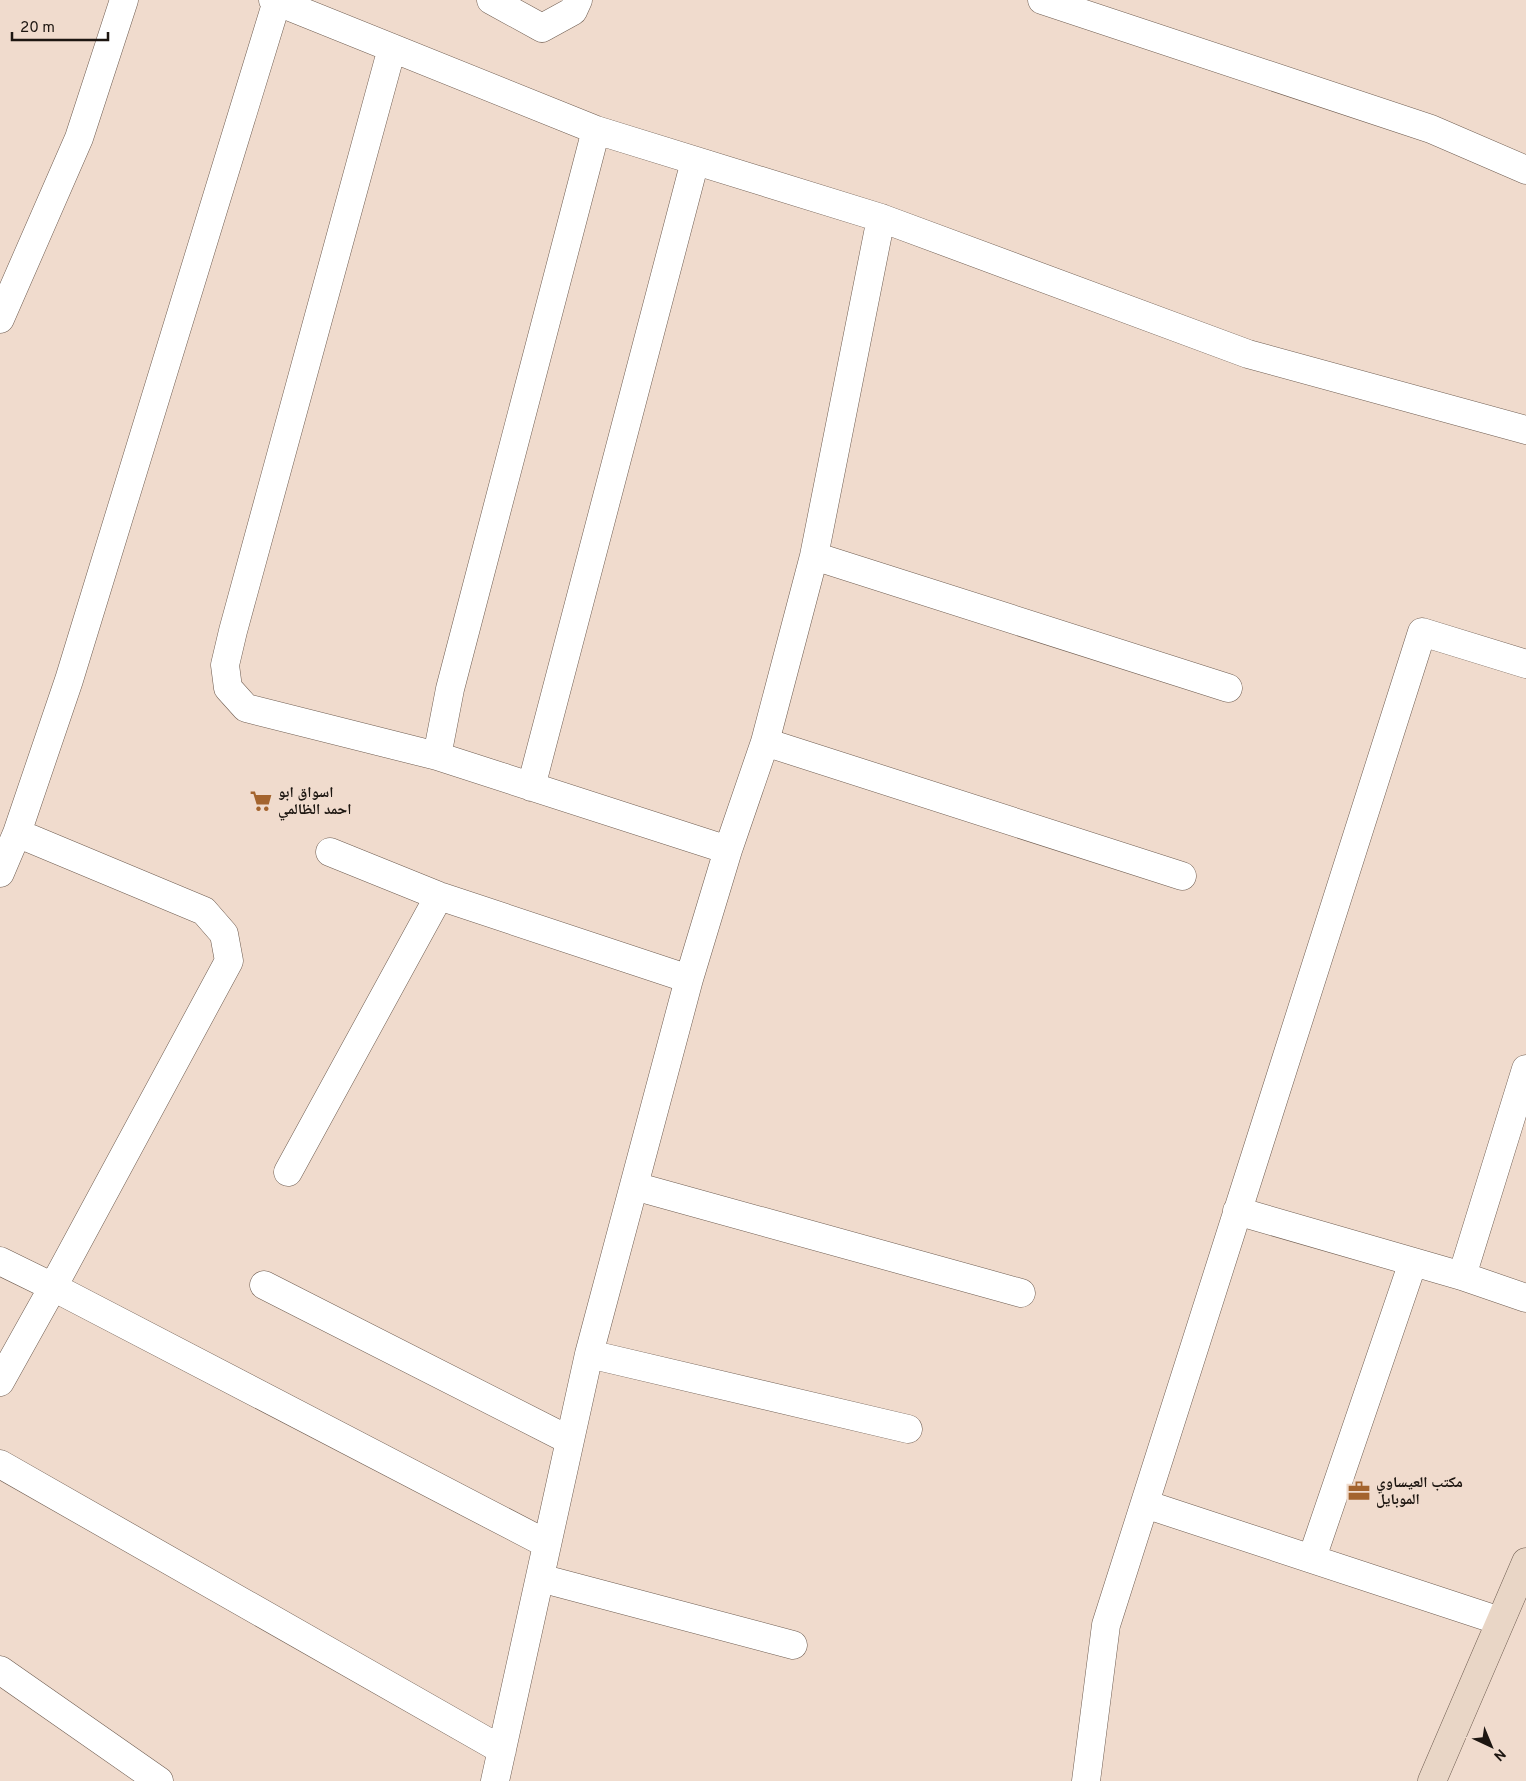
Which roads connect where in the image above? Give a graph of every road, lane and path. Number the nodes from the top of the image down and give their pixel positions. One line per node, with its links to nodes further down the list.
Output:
1 (124, 0): 11 (street)
2 (491, 0): 3 (street)
3 (578, 0)
4 (1042, 0): 9 (street)
5 (275, 1): 6 (street); 19 (street)
6 (392, 48): 7 (street); 17 (street)
7 (596, 130): 8 (street); 17 (street)
8 (695, 160): 10 (street); 18 (street)
9 (1526, 170)
10 (881, 218): 12 (street); 13 (street)
11 (0, 319)
12 (1526, 430)
13 (814, 556): 15 (street); 16 (street)
14 (1526, 664): 29 (street)
15 (1228, 688)
16 (765, 742): 20 (street); 23 (street)
17 (437, 756): 18 (street)
18 (531, 787): 20 (street)
19 (17, 832): 22 (street); 34 (street)
20 (728, 850): 25 (street)
21 (330, 852): 24 (street)
22 (0, 873)
23 (1182, 876)
24 (439, 896): 25 (street); 27 (street)
25 (690, 979): 28 (street)
26 (1526, 1069): 32 (street)
27 (288, 1172)
28 (634, 1186): 35 (street); 37 (street)
29 (1238, 1211): 31 (street); 42 (street)
30 (0, 1261): 34 (street)
31 (1414, 1262): 32 (street); 44 (street)
32 (1462, 1276): 36 (street)
33 (264, 1286): 40 (street)
34 (53, 1287): 38 (street); 43 (street)
35 (1020, 1294)
36 (1526, 1298)
37 (589, 1354): 39 (street); 40 (street)
38 (0, 1382)
39 (908, 1429)
40 (569, 1440): 43 (street)
41 (0, 1464): 50 (street)
42 (1145, 1504): 44 (street); 53 (street)
43 (547, 1544): 46 (street)
44 (1312, 1558): 47 (street)
45 (1526, 1562): 47 (street)
46 (540, 1578): 48 (street); 50 (street)
47 (1500, 1621): 54 (street)
48 (793, 1645)
49 (0, 1670): 51 (street)
50 (502, 1750): 52 (street)
51 (159, 1781)
52 (495, 1781)
53 (1086, 1781)
54 (1432, 1781)

